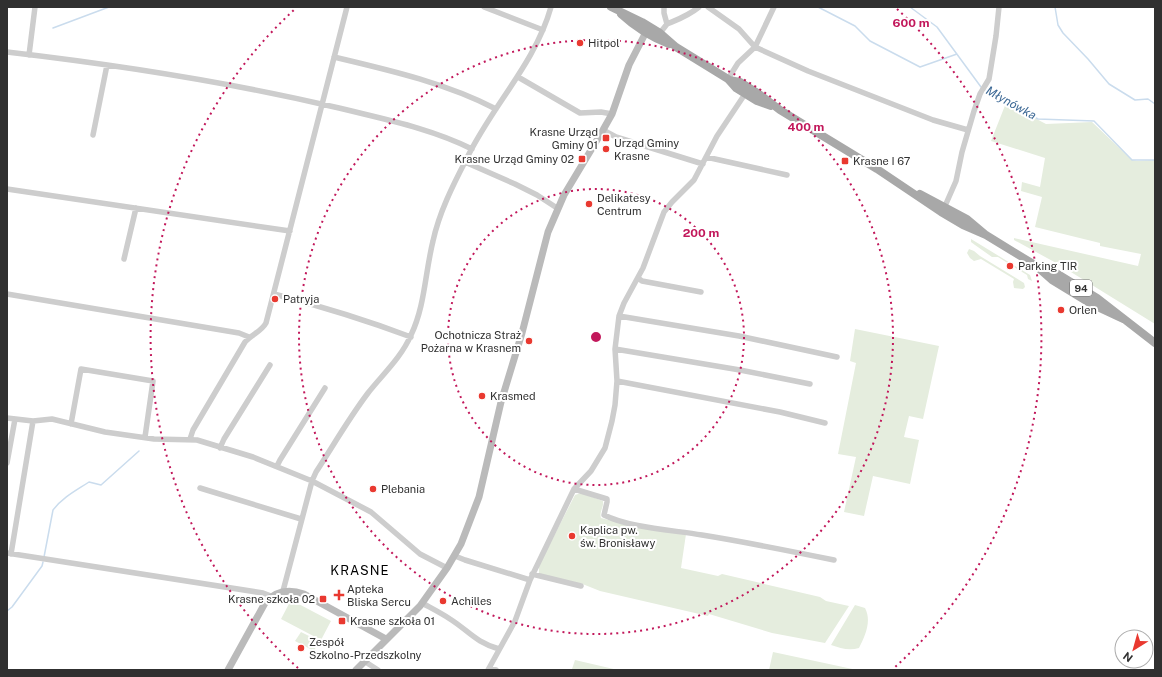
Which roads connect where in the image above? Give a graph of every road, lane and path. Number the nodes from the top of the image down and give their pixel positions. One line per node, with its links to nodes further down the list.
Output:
1 (35, 7): 19 (street)
2 (347, 7): 20 (street)
3 (484, 7): 13 (street)
4 (551, 7): 13 (street)
5 (664, 7): 12 (street)
6 (698, 7): 12 (street)
7 (708, 7): 17 (street)
8 (774, 7): 17 (street)
9 (999, 7): 32 (street)
10 (613, 8): 11 (main road, 94); 14 (main road, 94)
11 (642, 22): 14 (street); 15 (main road, 94)
12 (667, 24): 15 (street)
13 (544, 30): 22 (street)
14 (646, 32): 15 (street); 16 (main road, 94); 30 (street)
15 (658, 32): 16 (main road, 94)
16 (676, 47): 23 (main road, 94)
17 (755, 47): 23 (street); 32 (street)
18 (7, 52): 19 (street)
19 (29, 55): 21 (street)
20 (334, 57): 27 (street); 28 (street)
21 (107, 65): 27 (street); 33 (street)
22 (518, 77): 28 (street); 30 (street)
23 (728, 80): 24 (main road, 94); 25 (main road, 94)
24 (743, 84): 25 (street); 26 (main road, 94)
25 (745, 94): 26 (street); 29 (main road, 94); 35 (street)
26 (759, 94): 29 (main road, 94)
27 (322, 104): 34 (street); 44 (street)
28 (496, 109): 34 (street)
29 (780, 110): 39 (main road, 94)
30 (612, 114): 31 (street)
31 (603, 130): 37 (street); 43 (street)
32 (968, 130): 41 (street)
33 (93, 135)
34 (472, 149): 36 (street)
35 (706, 157): 37 (street); 38 (street)
36 (465, 162): 43 (street); 55 (street)
37 (703, 164): 47 (street)
38 (787, 175)
39 (898, 183): 41 (main road, 94); 45 (main road, 94)
40 (7, 189): 42 (street)
41 (945, 206): 45 (main road, 94)
42 (136, 208): 44 (street); 46 (street)
43 (557, 208): 78 (street)
44 (290, 231): 50 (street)
45 (986, 235): 52 (main road, 94)
46 (124, 260)
47 (638, 278): 48 (street); 51 (street)
48 (701, 292)
49 (7, 294): 54 (street)
50 (274, 294): 54 (street); 55 (street)
51 (618, 316): 57 (street); 58 (street)
52 (1135, 326): 53 (main road, 94); 56 (main road, 94)
53 (1155, 335)
54 (249, 337): 69 (street)
55 (411, 337): 73 (street)
56 (1155, 343)
57 (615, 350): 60 (street); 61 (street)
58 (837, 357)
59 (270, 366): 70 (street)
60 (617, 381): 66 (street); 75 (street)
61 (810, 384)
62 (325, 388): 72 (street)
63 (7, 418): 64 (street)
64 (15, 419): 65 (street); 71 (street)
65 (33, 421): 67 (street); 77 (street)
66 (825, 422)
67 (71, 424): 68 (street); 68 (street)
68 (145, 437): 69 (street)
69 (190, 439): 70 (street)
70 (220, 448): 72 (street)
71 (7, 463)
72 (277, 466): 73 (street)
73 (312, 481): 76 (street); 80 (street)
74 (200, 488): 76 (street)
75 (574, 489): 79 (street); 81 (street)
76 (301, 519): 83 (street)
77 (9, 554): 84 (street)
78 (455, 556): 80 (street); 81 (street)
79 (834, 560)
80 (447, 568): 85 (street)
81 (531, 577): 82 (street); 87 (street)
82 (581, 586)
83 (283, 591): 84 (street); 86 (street)
84 (271, 596): 90 (street)
85 (422, 603): 86 (street); 87 (street)
86 (386, 639): 88 (street)
87 (498, 649): 89 (street)
88 (364, 661): 91 (street); 92 (street)
89 (489, 669): 93 (street)
90 (228, 670)
91 (356, 670)
92 (378, 670)
93 (496, 670)

